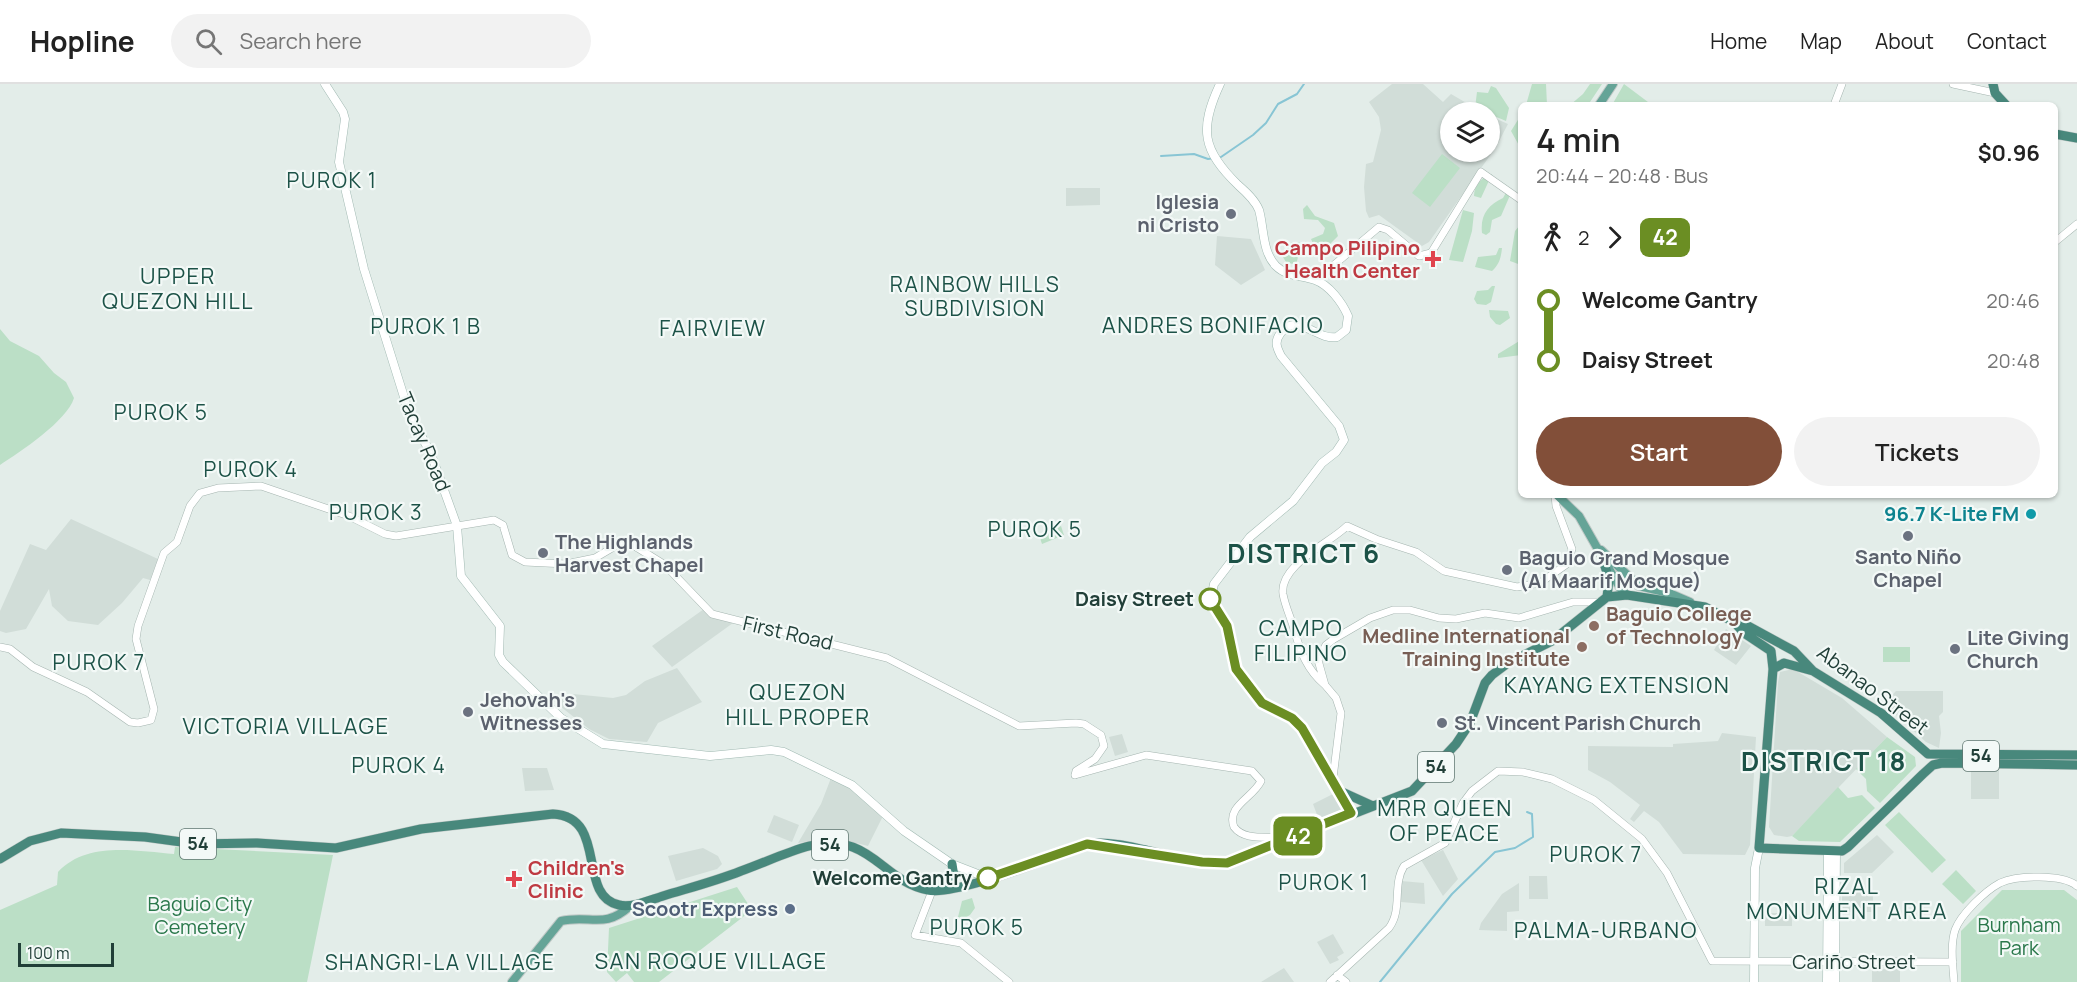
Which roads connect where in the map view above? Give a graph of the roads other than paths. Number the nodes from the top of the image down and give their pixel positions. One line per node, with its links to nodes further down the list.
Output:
1 (325, 84): 18 (main road, Tacay Road)
2 (1220, 84): 15 (main road)
3 (1613, 84): 7 (main road)
4 (1842, 84): 8 (street)
5 (1953, 84): 6 (street)
6 (1994, 88): 9 (highway)
7 (1601, 102)
8 (1835, 102)
9 (2004, 102)
10 (2058, 135): 11 (highway)
11 (2077, 138)
12 (1518, 198): 15 (street)
13 (2077, 224): 14 (street)
14 (2058, 240)
15 (1316, 280): 33 (main road)
16 (1556, 498): 27 (street)
17 (1559, 498): 19 (main road)
18 (457, 526): 24 (street); 37 (street, First Road); 41 (main road, Tacay Road)
19 (1598, 550): 20 (main road); 21 (highway); 22 (main road)
20 (1627, 595): 21 (highway, Abanao Street); 22 (highway, Abanao Street)
21 (1603, 600): 27 (street); 35 (highway, 54)
22 (1691, 603): 23 (highway, Abanao Street)
23 (1734, 622): 25 (highway); 26 (highway, Abanao Street)
24 (0, 647)
25 (1773, 669): 26 (highway); 38 (highway)
26 (1814, 671): 28 (highway, Abanao Street)
27 (1325, 685): 33 (street)
28 (1928, 754): 30 (highway, Abanao Street / 54); 32 (highway)
29 (2077, 755): 30 (highway, Abanao Street / 54)
30 (1984, 759): 31 (highway, Abanao Street / 54); 32 (highway, Abanao Street / 54)
31 (2077, 765)
32 (1923, 774): 39 (highway)
33 (1333, 778): 34 (main road)
34 (1340, 791): 35 (highway); 36 (main road)
35 (1372, 806): 36 (highway, 54)
36 (1351, 813): 37 (highway, 54)
37 (1291, 839): 42 (highway, 54)
38 (1760, 848): 39 (highway); 47 (main road)
39 (1832, 851): 48 (main road)
40 (0, 859): 46 (highway, 54)
41 (952, 864): 42 (main road, Tacay Road); 44 (highway)
42 (988, 878): 44 (highway, 54)
43 (2077, 886): 49 (street)
44 (951, 888): 45 (highway, 54)
45 (932, 891): 46 (highway, 54); 52 (street)
46 (630, 906): 51 (main road)
47 (1754, 962): 48 (street, Cariño Street); 50 (street, Cariño Street); 55 (main road)
48 (1831, 962): 49 (street, Cariño Street); 56 (main road); 57 (main road)
49 (1953, 962): 58 (street)
50 (1337, 975): 53 (street); 54 (street)
51 (512, 982)
52 (1009, 982)
53 (1330, 982)
54 (1346, 982)
55 (1754, 982)
56 (1827, 982)
57 (1835, 982)
58 (1954, 982)

